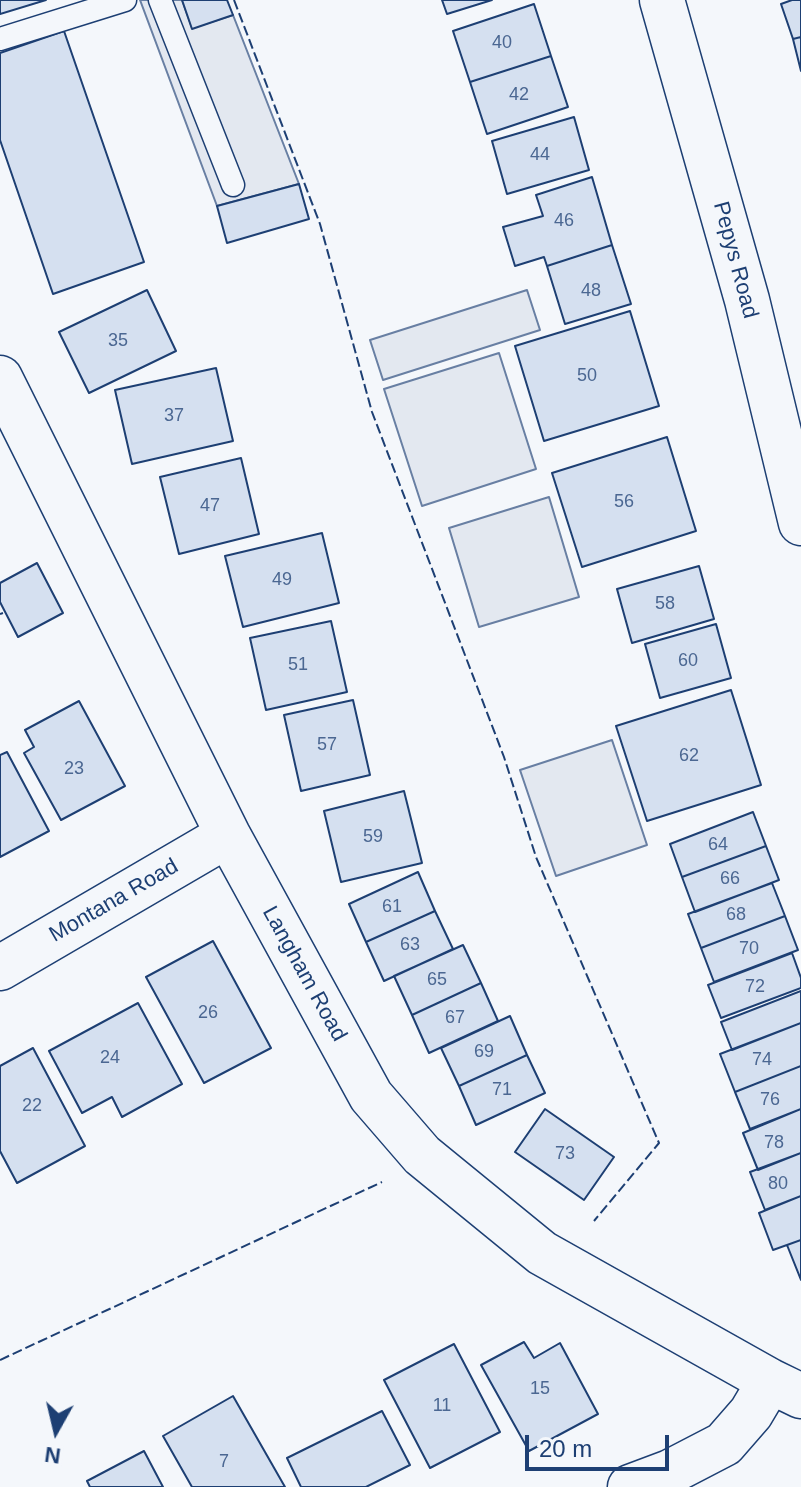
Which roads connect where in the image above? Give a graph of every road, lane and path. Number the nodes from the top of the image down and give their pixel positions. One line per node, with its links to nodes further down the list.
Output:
1 (125, 0): 4 (lane)
2 (160, 0): 5 (lane)
3 (662, 0): 7 (street, Pepys Road)
4 (0, 39)
5 (233, 185)
6 (0, 378): 8 (street, Langham Road)
7 (801, 523)
8 (228, 835): 9 (street, Montana Road); 10 (street, Langham Road)
9 (0, 968)
10 (785, 1389): 11 (street)
11 (630, 1487)

